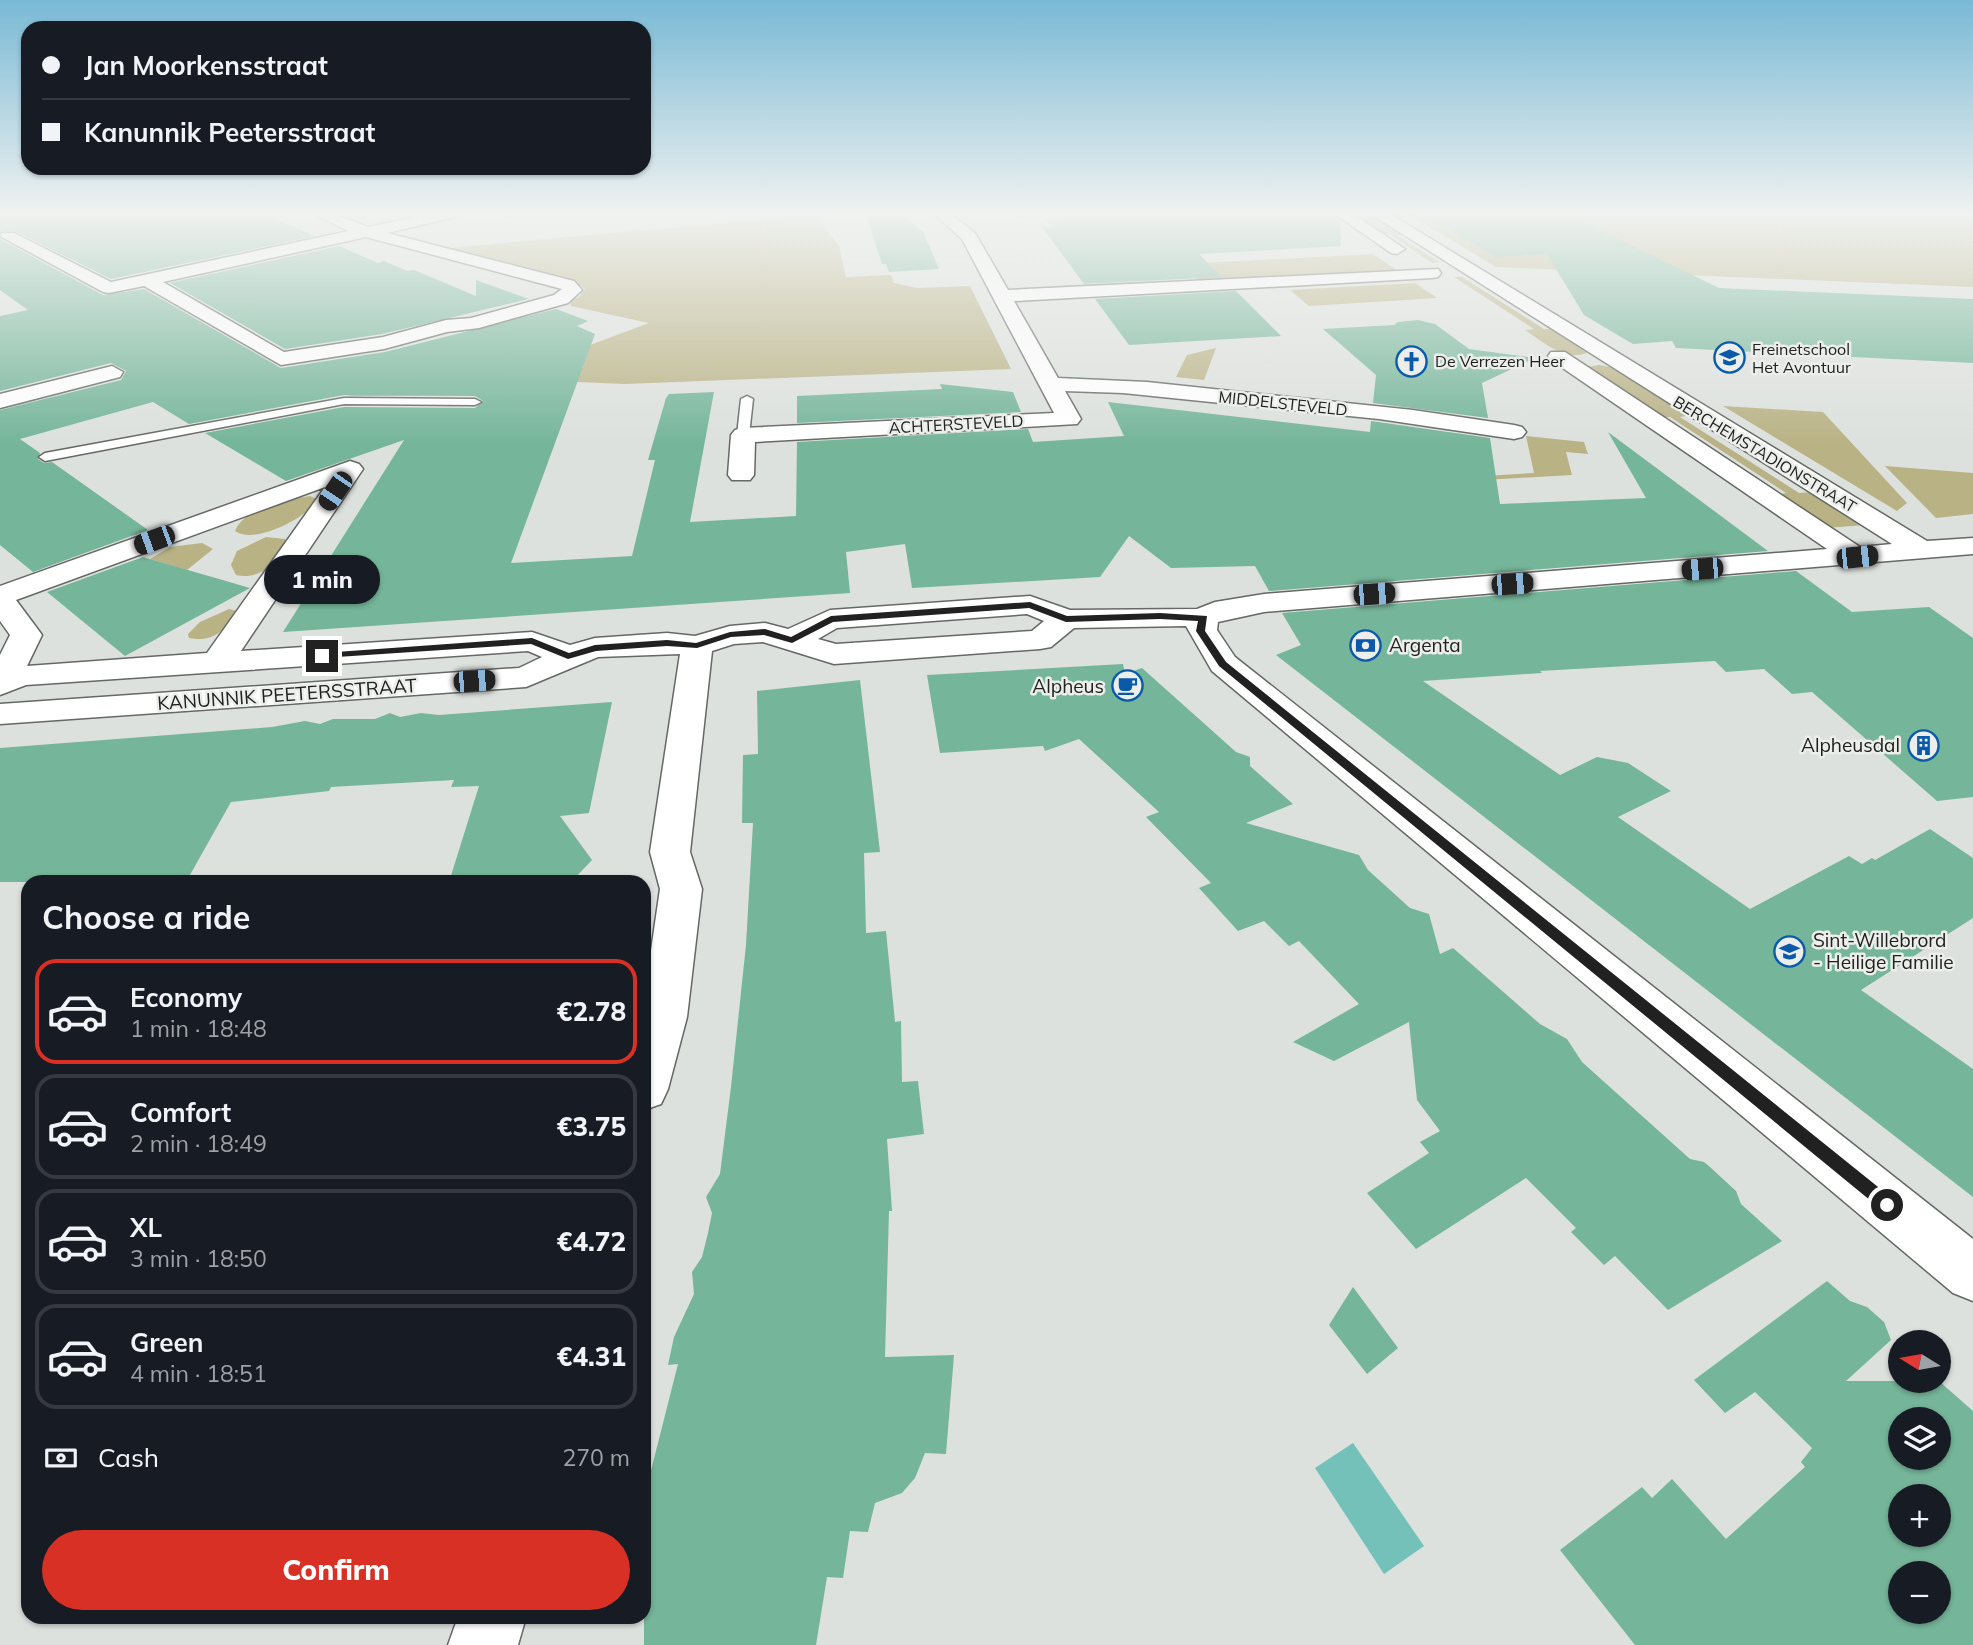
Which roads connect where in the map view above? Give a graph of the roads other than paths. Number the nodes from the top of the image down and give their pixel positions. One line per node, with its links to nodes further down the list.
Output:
1 (167, 291): 2 (street)
2 (572, 291)
3 (999, 291): 6 (street, ACHTERSTEVELD)
4 (1100, 291): 6 (street)
5 (1501, 291): 8 (street, BERCHEMSTADIONSTRAAT)
6 (1002, 296): 11 (street, ACHTERSTEVELD)
7 (1543, 346): 9 (street, BERCHEMSTADIONSTRAAT)
8 (1607, 358): 9 (street); 20 (street, BERCHEMSTADIONSTRAAT)
9 (1564, 361): 21 (street, BERCHEMSTADIONSTRAAT)
10 (112, 372): 13 (street)
11 (1051, 385): 15 (street, MIDDELSTEVELD); 16 (street, ACHTERSTEVELD)
12 (747, 399): 16 (lane)
13 (0, 401)
14 (475, 402): 17 (lane)
15 (1514, 432)
16 (743, 435): 18 (street)
17 (45, 457)
18 (740, 475)
19 (1973, 546): 20 (street)
20 (1923, 551): 21 (street)
21 (1857, 557): 23 (street)
22 (0, 598): 26 (street, KANUNNIK PEETERSSTRAAT); 27 (street)
23 (1203, 618): 24 (street, KANUNNIK PEETERSSTRAAT); 31 (street)
24 (697, 646): 25 (street, KANUNNIK PEETERSSTRAAT); 30 (street)
25 (568, 656): 26 (street, KANUNNIK PEETERSSTRAAT); 29 (street, KANUNNIK PEETERSSTRAAT)
26 (217, 663): 28 (street, KANUNNIK PEETERSSTRAAT)
27 (0, 673)
28 (0, 685)
29 (0, 714)
30 (651, 1064)
31 (1973, 1274)
32 (490, 1624): 33 (street)
33 (483, 1645)

